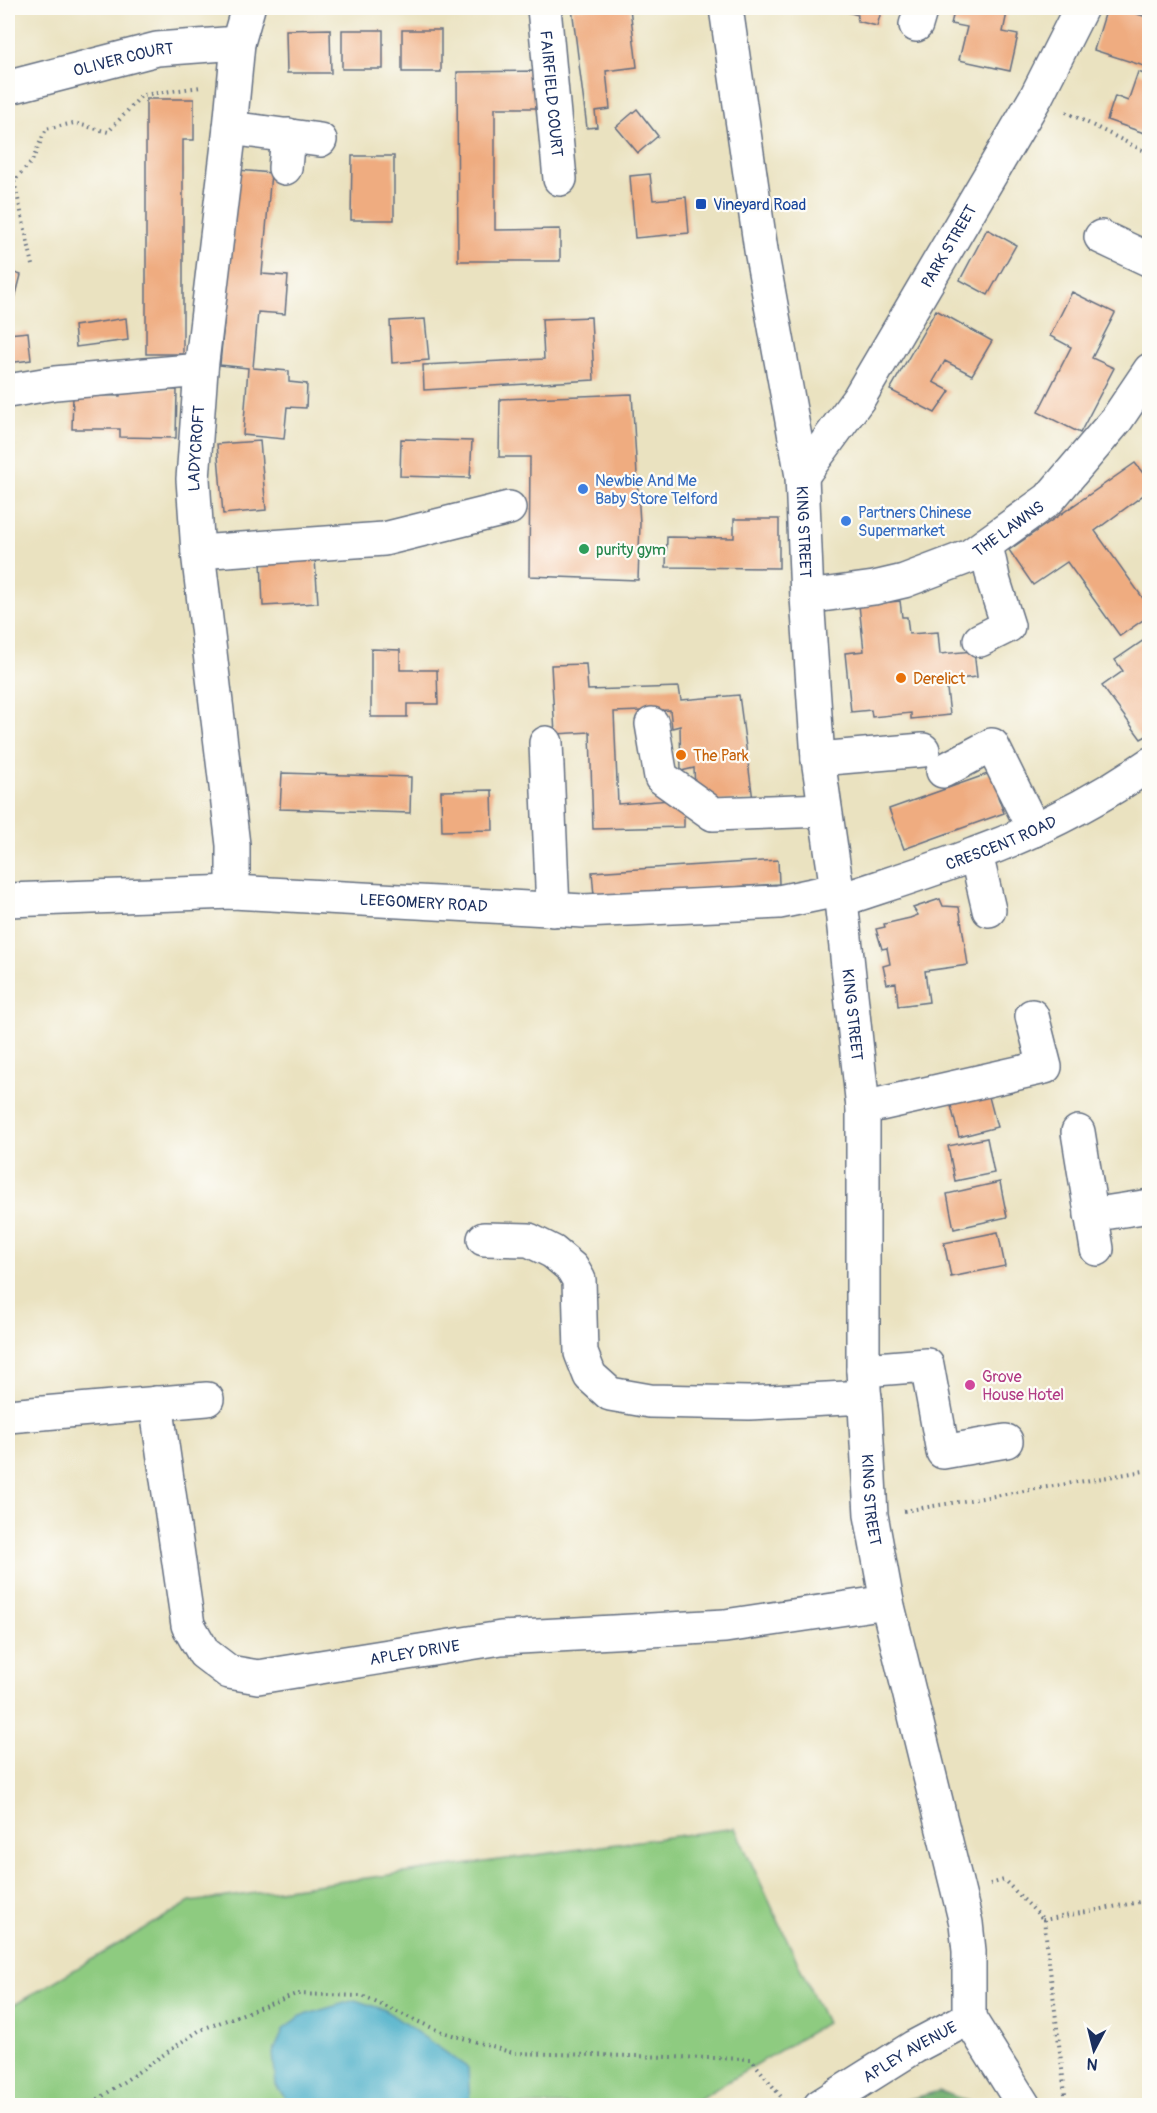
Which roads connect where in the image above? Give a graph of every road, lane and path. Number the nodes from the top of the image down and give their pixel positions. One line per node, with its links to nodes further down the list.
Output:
1 (248, 8): 5 (street, LADYCROFT)
2 (544, 8): 15 (street, FAIRFIELD COURT)
3 (726, 8): 23 (street, KING STREET)
4 (1082, 8): 8 (street, PARK STREET)
5 (238, 43): 6 (street, LADYCROFT); 7 (street, OLIVER COURT)
6 (234, 83): 9 (street, LADYCROFT); 16 (path)
7 (9, 87)
8 (1036, 97): 12 (path); 23 (street, PARK STREET)
9 (230, 128): 10 (street); 20 (street, LADYCROFT)
10 (288, 135): 11 (street); 13 (street)
11 (320, 140)
12 (1149, 154)
13 (285, 168)
14 (8, 179): 16 (path)
15 (560, 179)
16 (14, 181): 19 (path)
17 (1101, 237): 18 (street)
18 (1149, 260)
19 (33, 265)
20 (201, 370): 22 (street); 26 (street, LADYCROFT)
21 (1149, 370): 25 (street, THE LAWNS)
22 (8, 391)
23 (802, 476): 27 (street, KING STREET)
24 (509, 508): 26 (street)
25 (986, 545): 27 (street, THE LAWNS); 28 (street)
26 (198, 552): 36 (street, LADYCROFT)
27 (807, 597): 31 (street, KING STREET)
28 (980, 640)
29 (652, 724): 33 (street)
30 (546, 742): 40 (street)
31 (818, 759): 33 (street, KING STREET); 34 (street)
32 (1149, 765): 34 (street, CRESCENT ROAD)
33 (825, 810): 37 (street, KING STREET)
34 (1034, 830): 35 (street, CRESCENT ROAD)
35 (976, 854): 37 (street, CRESCENT ROAD); 39 (street)
36 (233, 892): 38 (street, LEEGOMERY ROAD); 40 (street, LEEGOMERY ROAD)
37 (839, 895): 40 (street, LEEGOMERY ROAD); 42 (street, KING STREET)
38 (8, 900)
39 (989, 910)
40 (568, 911)
41 (1032, 1016): 42 (street)
42 (863, 1108): 48 (street, KING STREET)
43 (1078, 1132): 45 (street)
44 (1149, 1206): 45 (street)
45 (1091, 1215): 47 (street)
46 (484, 1239): 48 (street)
47 (1096, 1249)
48 (864, 1384): 52 (street); 54 (street, KING STREET)
49 (207, 1399): 50 (street)
50 (156, 1403): 51 (street); 55 (street, APLEY DRIVE)
51 (8, 1416)
52 (1006, 1441)
53 (1149, 1470): 54 (path)
54 (871, 1515): 55 (street, KING STREET)
55 (887, 1602): 56 (street, KING STREET)
56 (958, 1892): 58 (path); 59 (street, KING STREET)
57 (1149, 1900): 58 (path)
58 (1044, 1920): 64 (path)
59 (969, 2018): 62 (street, APLEY AVENUE); 63 (street)
60 (88, 2106): 61 (path)
61 (789, 2106)
62 (820, 2106)
63 (1024, 2106)
64 (1057, 2106)

